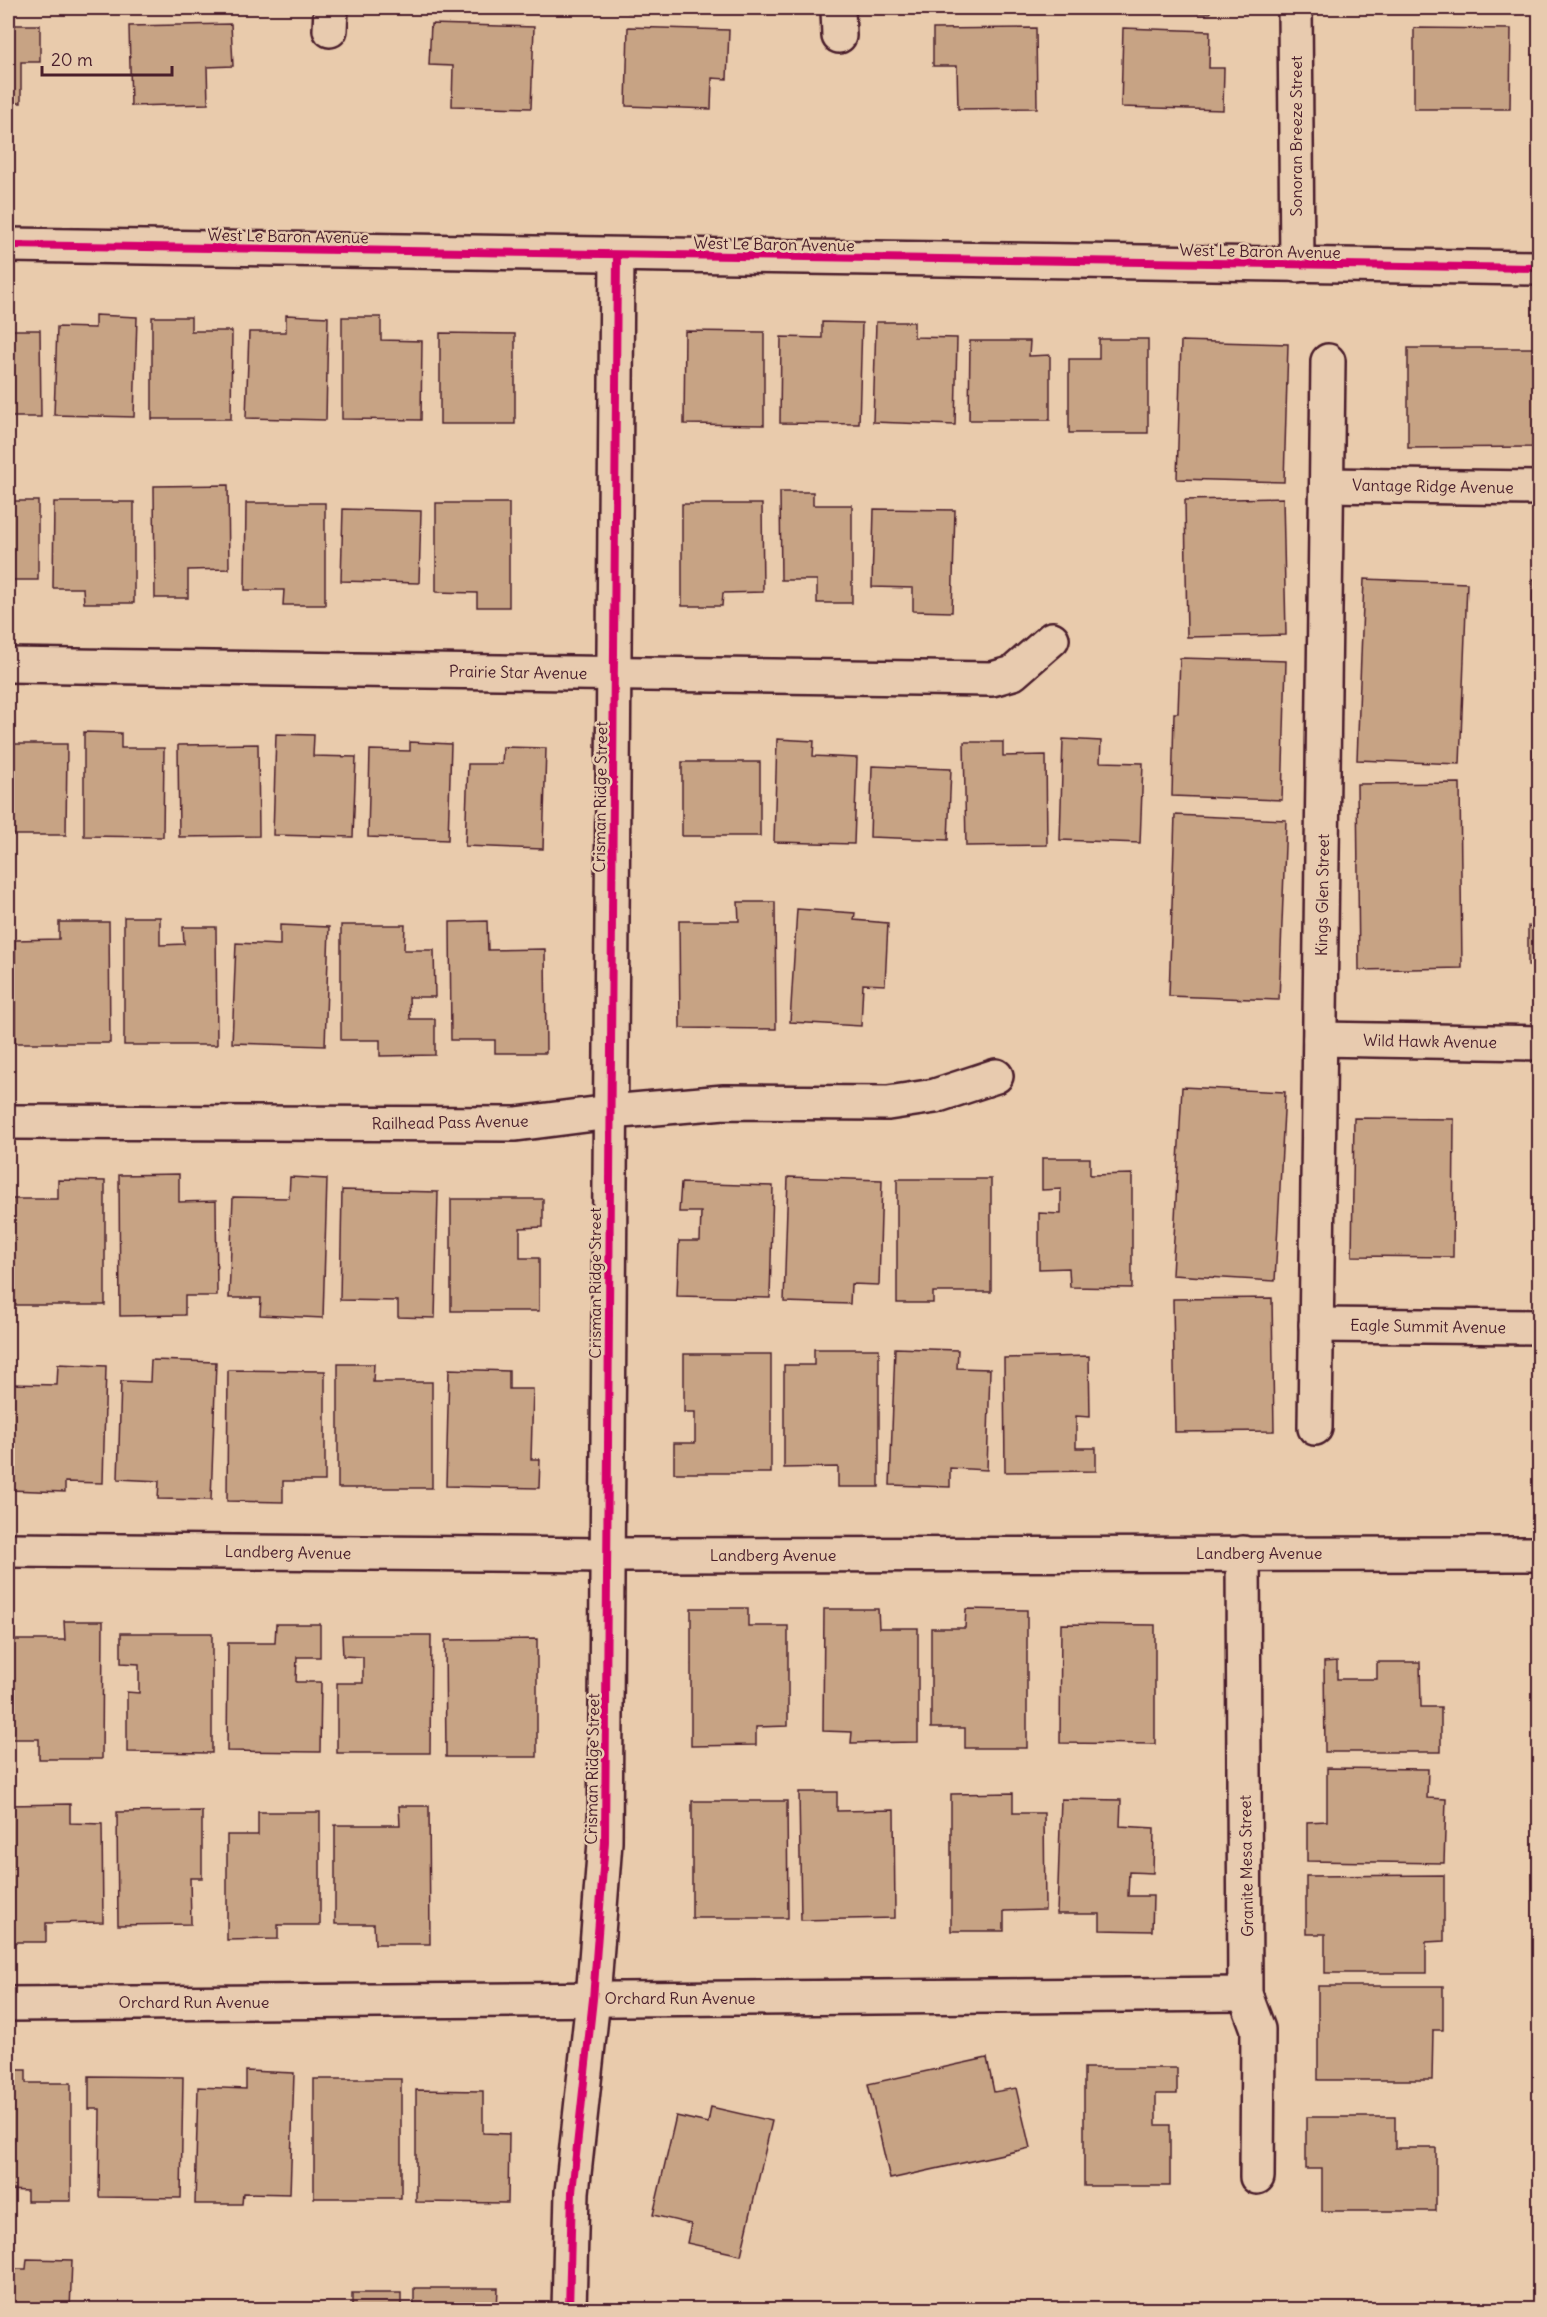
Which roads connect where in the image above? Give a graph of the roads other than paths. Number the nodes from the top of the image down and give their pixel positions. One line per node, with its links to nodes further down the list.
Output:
1 (1295, 8): 4 (street, Sonoran Breeze Street)
2 (8, 245): 3 (street, West Le Baron Avenue)
3 (617, 255): 4 (street, West Le Baron Avenue); 11 (street, Crisman Ridge Street)
4 (1297, 265): 5 (street, West Le Baron Avenue)
5 (1539, 268)
6 (1328, 361): 7 (street, Kings Glen Street)
7 (1327, 485): 8 (street, Vantage Ridge Avenue); 12 (street, Kings Glen Street)
8 (1539, 488)
9 (1052, 639): 11 (street, Prairie Star Avenue)
10 (8, 665): 11 (street, Prairie Star Avenue)
11 (615, 674): 15 (street, Crisman Ridge Street)
12 (1320, 1040): 13 (street, Wild Hawk Avenue); 17 (street, Kings Glen Street)
13 (1539, 1043)
14 (996, 1076): 15 (street, Railhead Pass Avenue)
15 (610, 1112): 16 (street, Railhead Pass Avenue); 23 (street, Crisman Ridge Street)
16 (8, 1122)
17 (1316, 1325): 18 (street, Eagle Summit Avenue); 19 (street, Kings Glen Street)
18 (1539, 1327)
19 (1315, 1428)
20 (8, 1550): 23 (street, Landberg Avenue)
21 (1243, 1553): 22 (street, Landberg Avenue); 23 (street, Landberg Avenue); 24 (street, Granite Mesa Street)
22 (1539, 1554)
23 (607, 1555): 25 (street, Crisman Ridge Street)
24 (1245, 1994): 25 (street, Orchard Run Avenue); 27 (street, Granite Mesa Street)
25 (593, 1999): 26 (street, Orchard Run Avenue); 28 (street, Crisman Ridge Street)
26 (8, 2004)
27 (1257, 2177)
28 (569, 2310)

